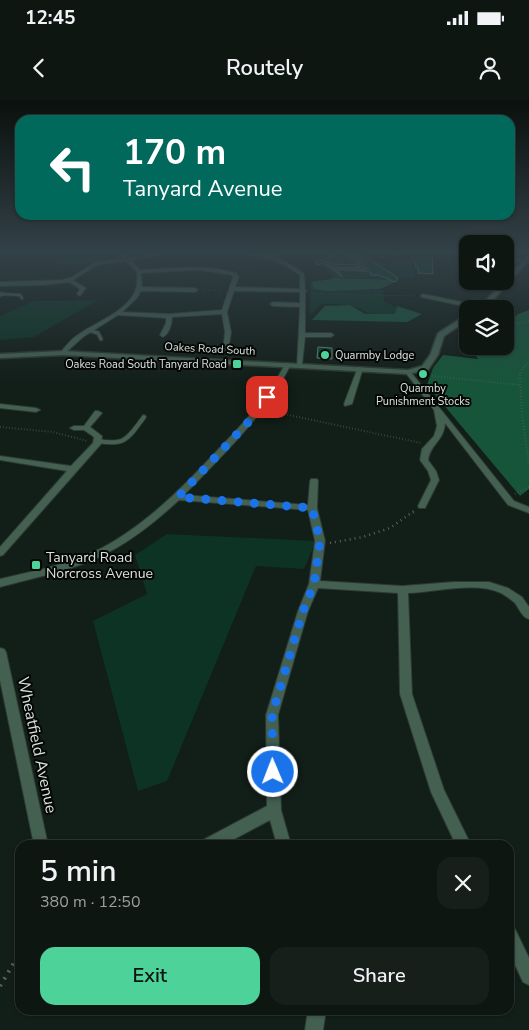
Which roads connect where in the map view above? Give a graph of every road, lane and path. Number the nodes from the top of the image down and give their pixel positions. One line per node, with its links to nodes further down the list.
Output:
1 (20, 295): 7 (lane)
2 (136, 295): 12 (street)
3 (230, 295): 11 (street)
4 (304, 295): 10 (street)
5 (405, 295): 6 (path)
6 (423, 296): 9 (street)
7 (22, 298)
8 (274, 304): 10 (street)
9 (459, 304)
10 (304, 305): 19 (street)
11 (224, 312): 13 (street); 22 (street)
12 (117, 313): 13 (street); 17 (street)
13 (169, 316): 18 (street)
14 (529, 321): 16 (path)
15 (459, 322): 29 (street, Oakes Road South)
16 (514, 324)
17 (87, 330): 21 (lane); 23 (street)
18 (163, 335)
19 (301, 335): 20 (street); 27 (street)
20 (331, 335)
21 (101, 339)
22 (226, 352)
23 (62, 353): 24 (street, Oakes Road South); 26 (street, Oakes Road South)
24 (0, 356)
25 (529, 360): 31 (path)
26 (288, 364): 27 (street, Oakes Road South); 35 (street)
27 (299, 365): 28 (street, Oakes Road South)
28 (360, 368): 29 (street, Oakes Road South); 33 (street)
29 (408, 372): 32 (street)
30 (428, 375): 31 (path)
31 (521, 386): 45 (path)
32 (429, 397): 43 (street); 50 (street)
33 (348, 404)
34 (0, 406): 36 (street)
35 (259, 408): 43 (path); 49 (street)
36 (36, 410)
37 (98, 413): 41 (street)
38 (144, 417): 42 (lane)
39 (0, 427): 42 (path)
40 (74, 428): 41 (street)
41 (86, 428): 42 (street)
42 (98, 443): 46 (street)
43 (429, 445): 51 (street)
44 (0, 458): 46 (street)
45 (529, 464)
46 (73, 469): 55 (street)
47 (314, 481): 52 (street)
48 (529, 487): 50 (path)
49 (178, 497): 52 (street); 56 (street)
50 (507, 498): 53 (street)
51 (422, 506): 54 (path)
52 (312, 508): 54 (street)
53 (529, 510)
54 (319, 545): 57 (street)
55 (0, 553)
56 (0, 583)
57 (314, 584): 58 (street); 61 (street)
58 (403, 590): 59 (street); 65 (street)
59 (529, 615)
60 (0, 652): 62 (street, Wheatfield Avenue)
61 (274, 810): 63 (street); 64 (street)
62 (40, 840)
63 (217, 840)
64 (283, 840)
65 (462, 840)
66 (514, 945): 68 (street)
67 (15, 961): 69 (path)
68 (529, 976)
69 (0, 986)
70 (316, 1015): 71 (street)
71 (314, 1030)

